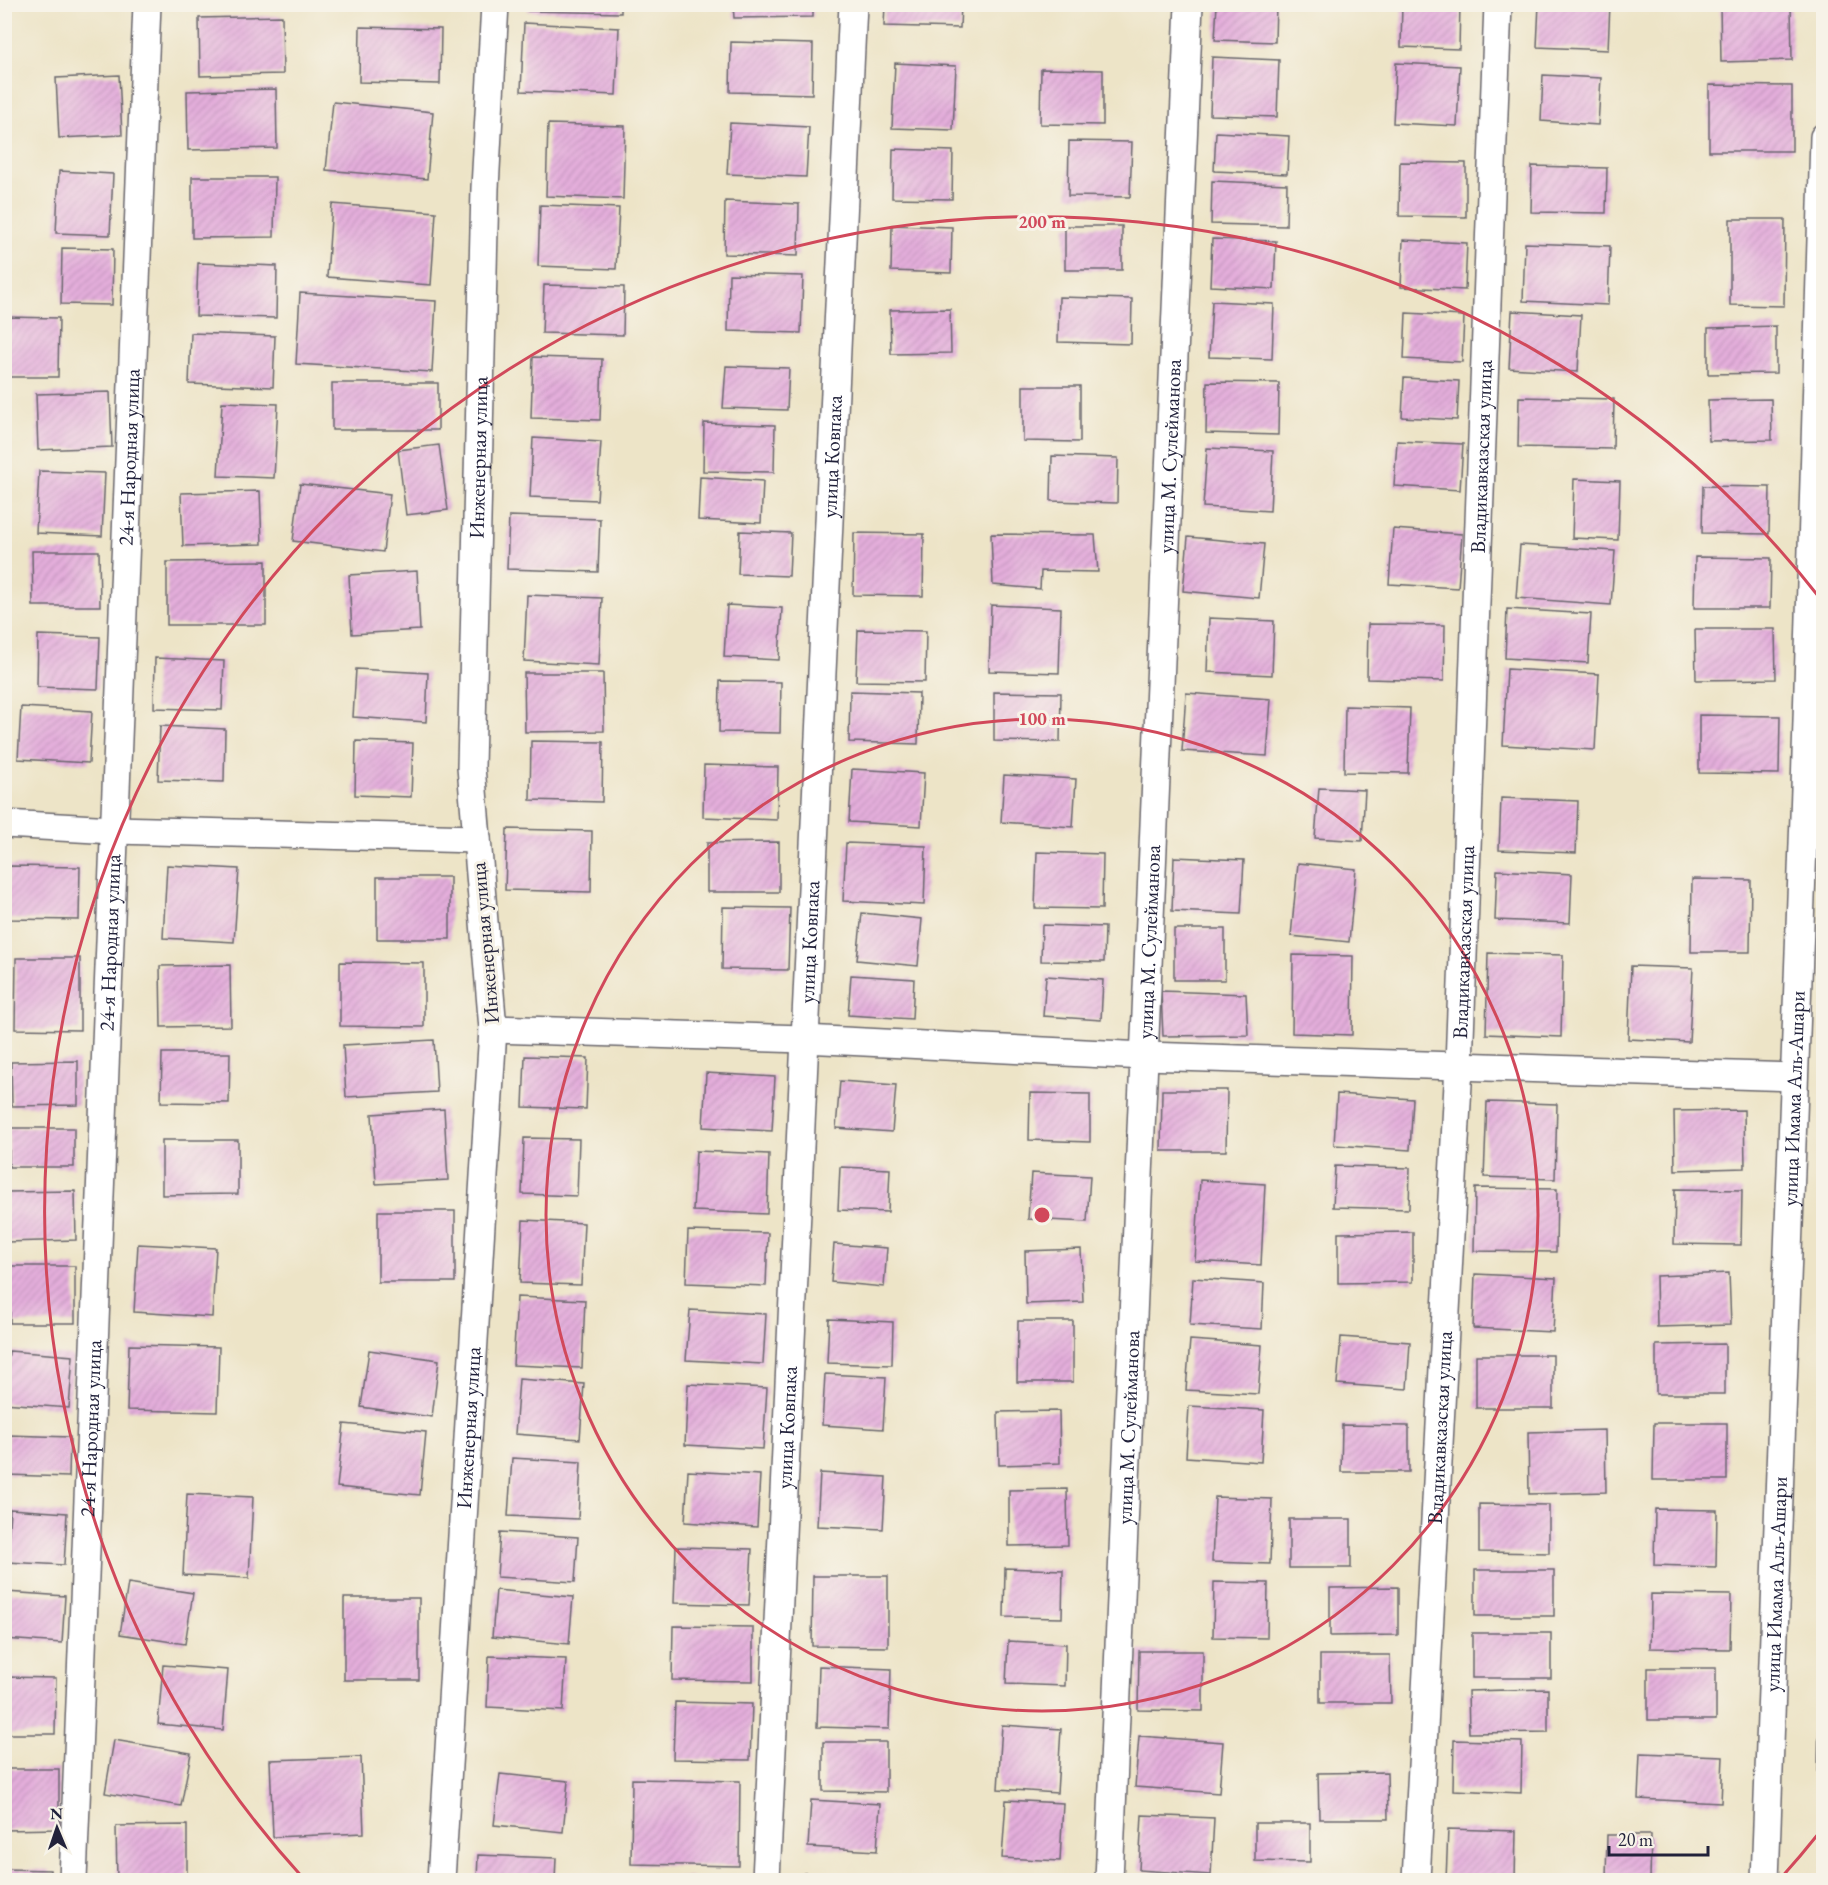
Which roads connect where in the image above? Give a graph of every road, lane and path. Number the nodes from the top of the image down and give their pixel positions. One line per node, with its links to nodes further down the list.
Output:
1 (147, 4): 8 (street, 24-я Народная улица)
2 (495, 4): 9 (street, Инженерная улица)
3 (852, 4): 11 (street, улица Ковпака)
4 (1190, 4): 12 (street, улица М. Сулейманова)
5 (1498, 4): 13 (street, Владикавказская улица)
6 (1824, 137): 14 (street, улица Имама Аль-Ашари)
7 (4, 824): 8 (street)
8 (114, 830): 9 (street); 15 (street, 24-я Народная улица)
9 (477, 839): 10 (street, Инженерная улица)
10 (493, 1029): 11 (street); 16 (street, Инженерная улица)
11 (804, 1040): 12 (street); 17 (street, улица Ковпака)
12 (1145, 1056): 13 (street); 18 (street, улица М. Сулейманова)
13 (1459, 1065): 14 (street); 19 (street, Владикавказская улица)
14 (1794, 1077): 20 (street, улица Имама Аль-Ашари)
15 (73, 1881)
16 (441, 1881)
17 (766, 1881)
18 (1109, 1881)
19 (1416, 1881)
20 (1765, 1881)

